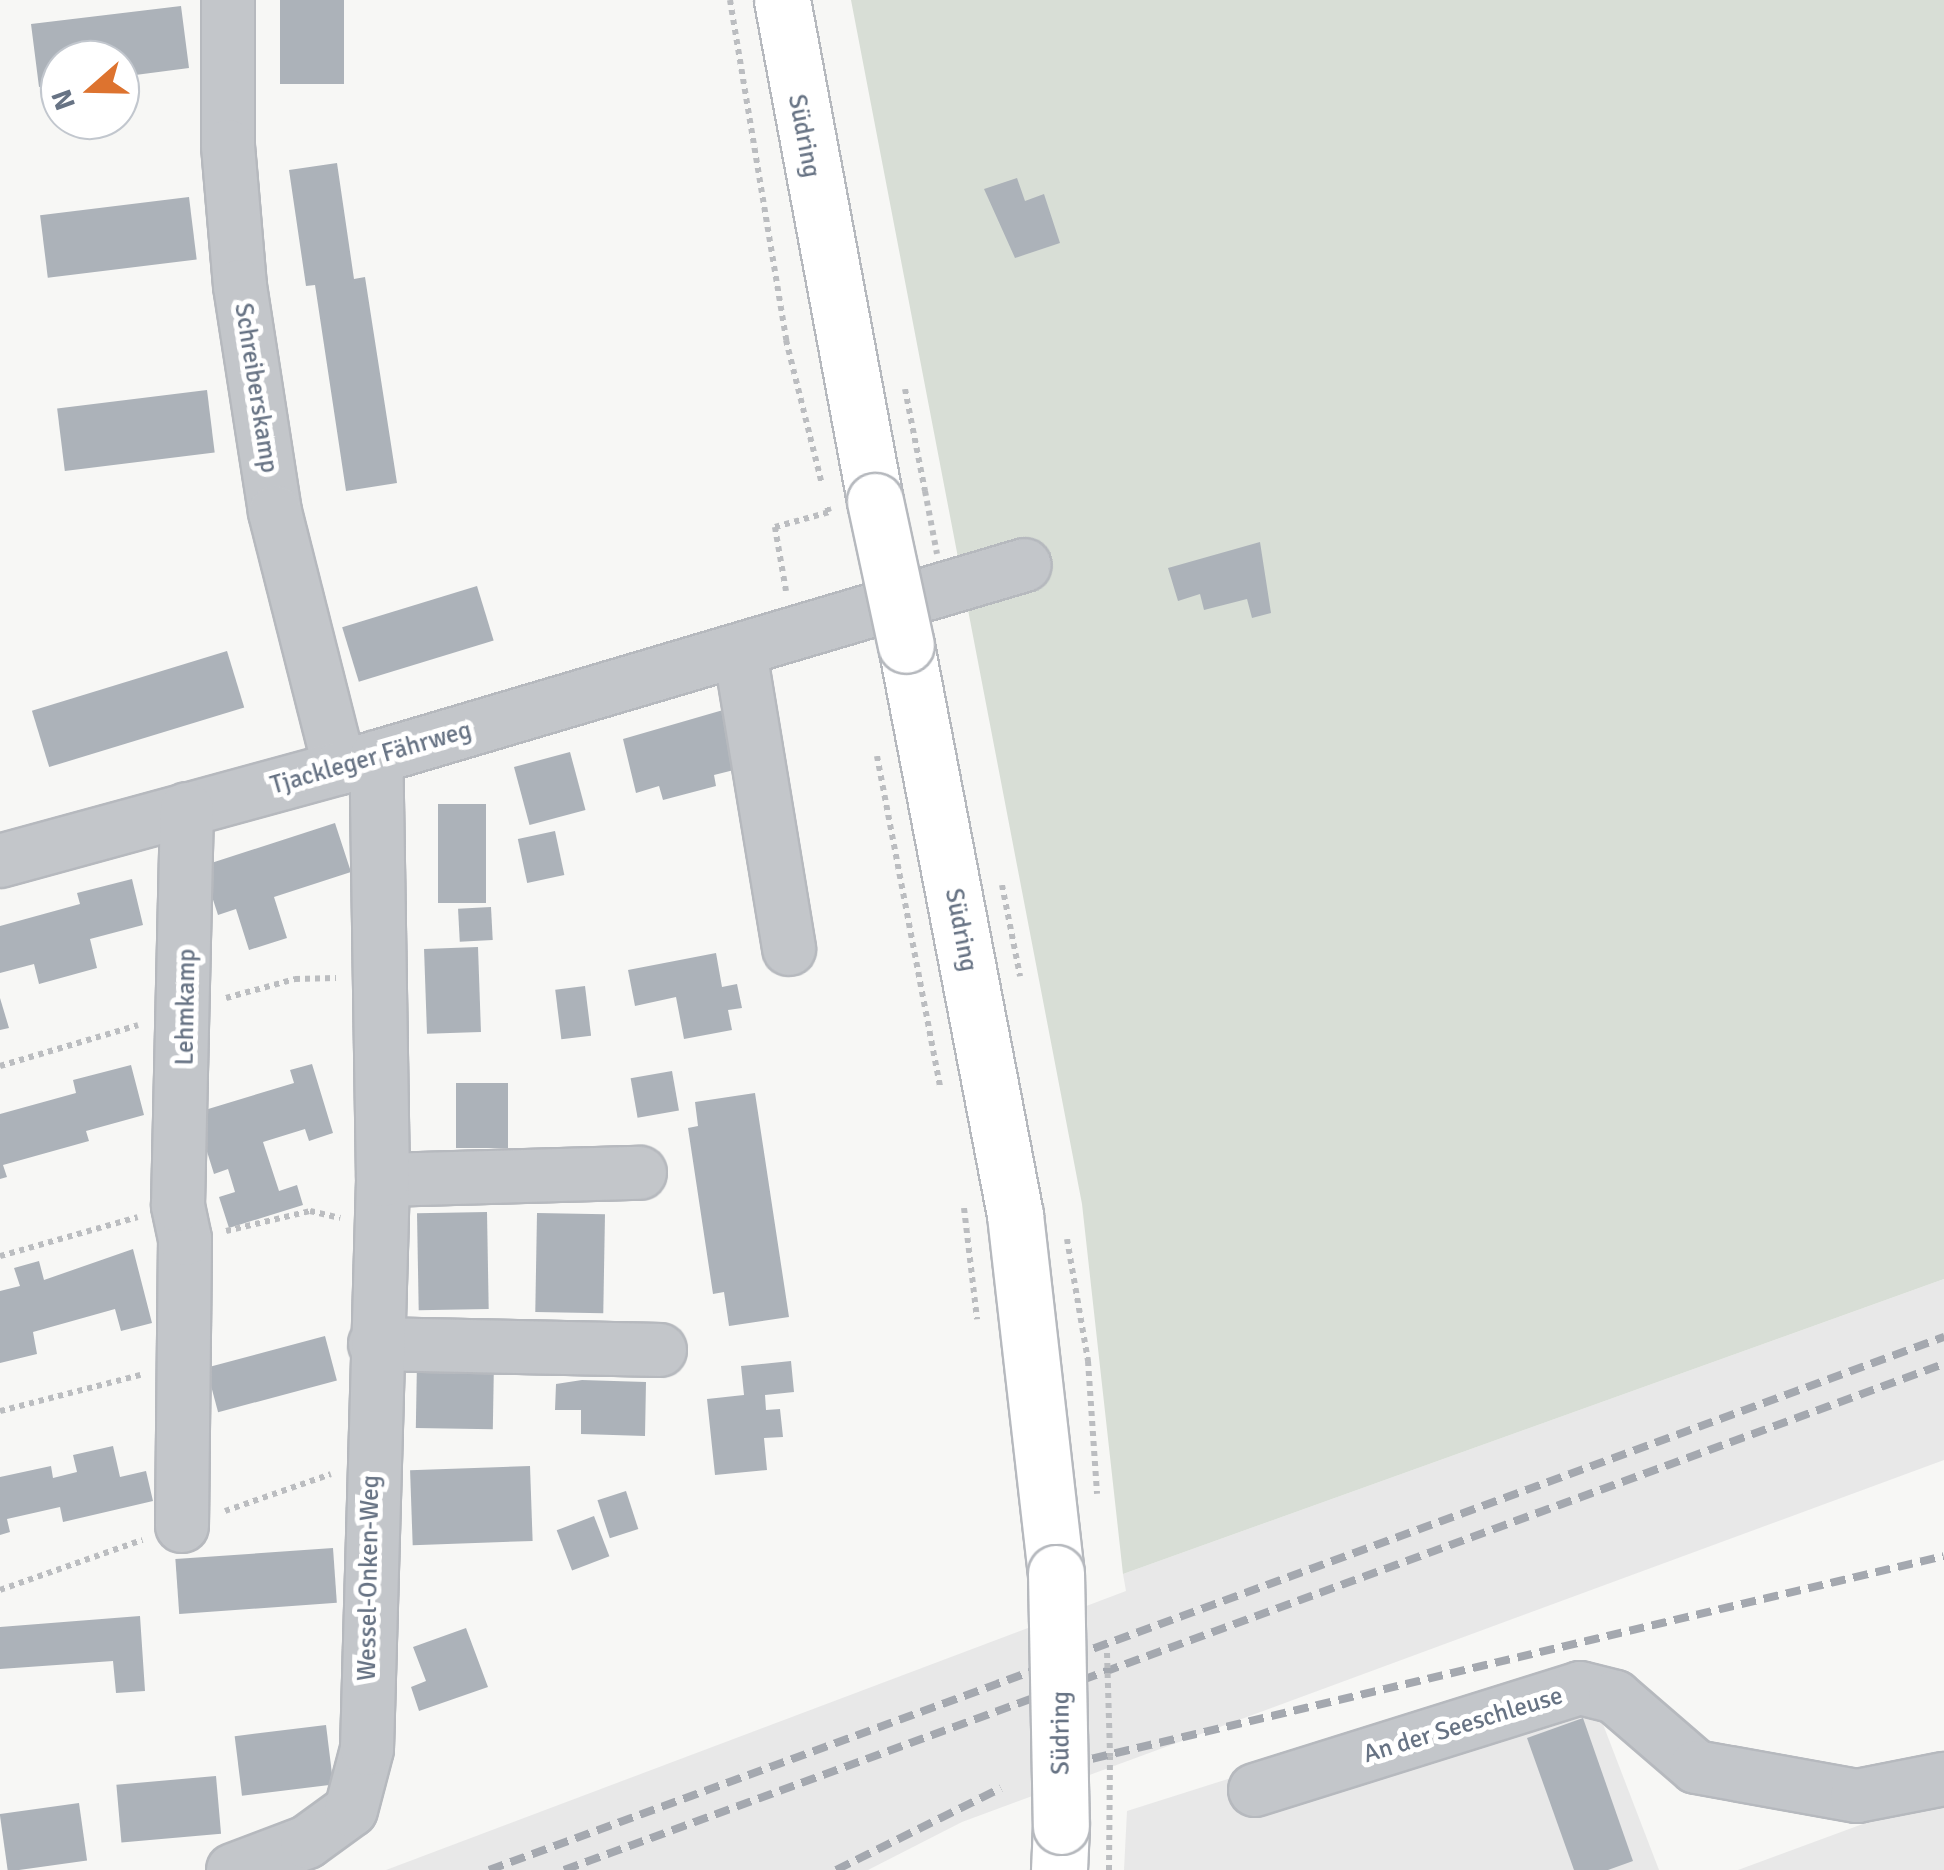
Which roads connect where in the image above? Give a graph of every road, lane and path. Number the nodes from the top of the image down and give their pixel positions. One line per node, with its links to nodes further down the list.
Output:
1 (228, 0): 9 (street, Schreiberskamp)
2 (730, 0): 4 (path)
3 (782, 0): 4 (main road, Südring)
4 (852, 506): 6 (path); 28 (main road, Südring, bridge)
5 (1024, 565): 6 (street, Tjackleger Fährweg)
6 (794, 632): 7 (street, Tjackleger Fährweg)
7 (740, 652): 9 (street, Tjackleger Fährweg); 12 (street)
8 (874, 741): 13 (path)
9 (358, 763): 10 (street, Tjackleger Fährweg); 15 (street, Wessel-Onken-Weg)
10 (187, 809): 11 (street, Tjackleger Fährweg); 17 (street, Lehmkamp)
11 (0, 861)
12 (789, 949)
13 (941, 1092)
14 (640, 1173): 15 (street)
15 (382, 1201): 17 (path); 20 (street, Wessel-Onken-Weg)
16 (963, 1204): 19 (path)
17 (182, 1222): 18 (path); 22 (street, Lehmkamp)
18 (0, 1256)
19 (980, 1339)
20 (375, 1344): 21 (street); 29 (street, Wessel-Onken-Weg)
21 (660, 1350)
22 (185, 1364): 23 (path); 24 (street, Lehmkamp)
23 (0, 1411)
24 (182, 1526)
25 (1106, 1646): 28 (path, bridge)
26 (1944, 1780): 27 (street, An der Seeschleuse)
27 (1255, 1790)
28 (1077, 1837): 30 (path)
29 (234, 1870)
30 (1109, 1870)

